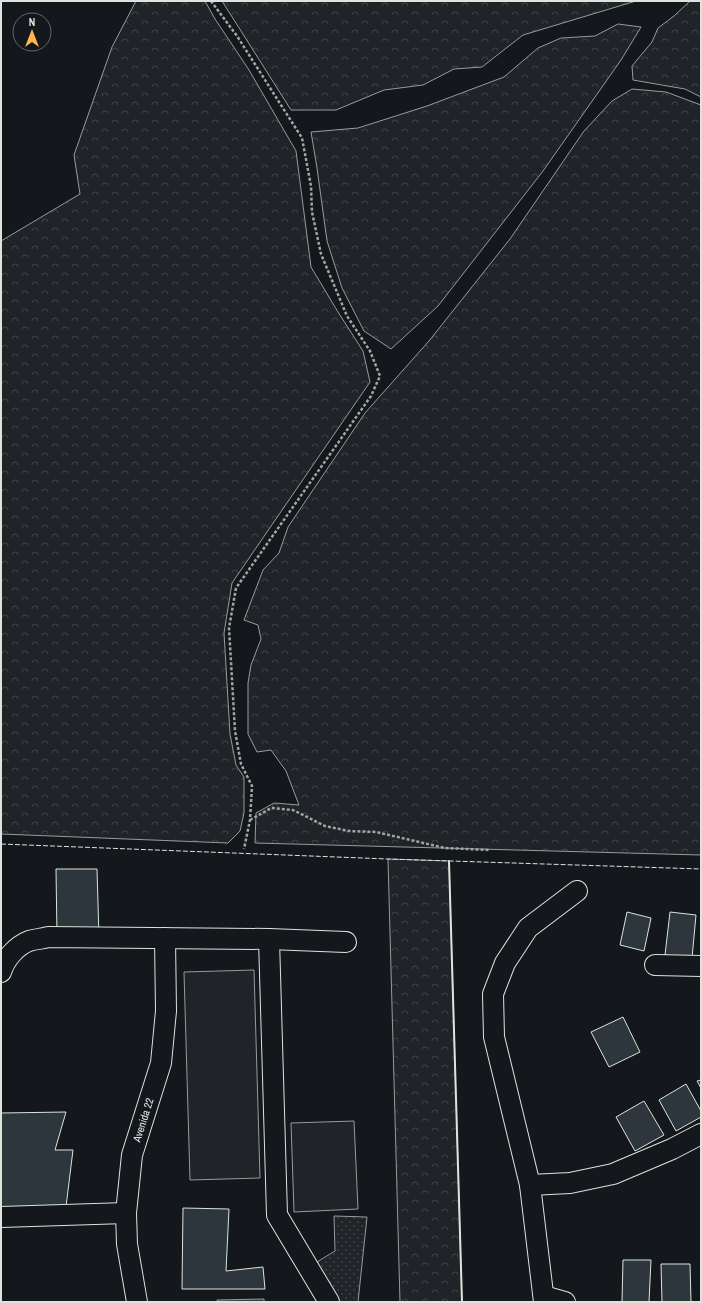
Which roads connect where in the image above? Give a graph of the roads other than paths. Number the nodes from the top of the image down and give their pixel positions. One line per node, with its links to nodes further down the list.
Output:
1 (577, 891): 9 (street)
2 (165, 938): 3 (street); 7 (street); 10 (street, Avenida 22)
3 (269, 939): 4 (street); 14 (street)
4 (346, 942)
5 (655, 965): 6 (street)
6 (701, 966)
7 (1, 972)
8 (701, 1134): 9 (street)
9 (530, 1185): 12 (street)
10 (126, 1213): 11 (street); 13 (street, Avenida 22)
11 (1, 1217)
12 (544, 1299): 15 (street)
13 (137, 1302)
14 (329, 1302)
15 (565, 1302)

